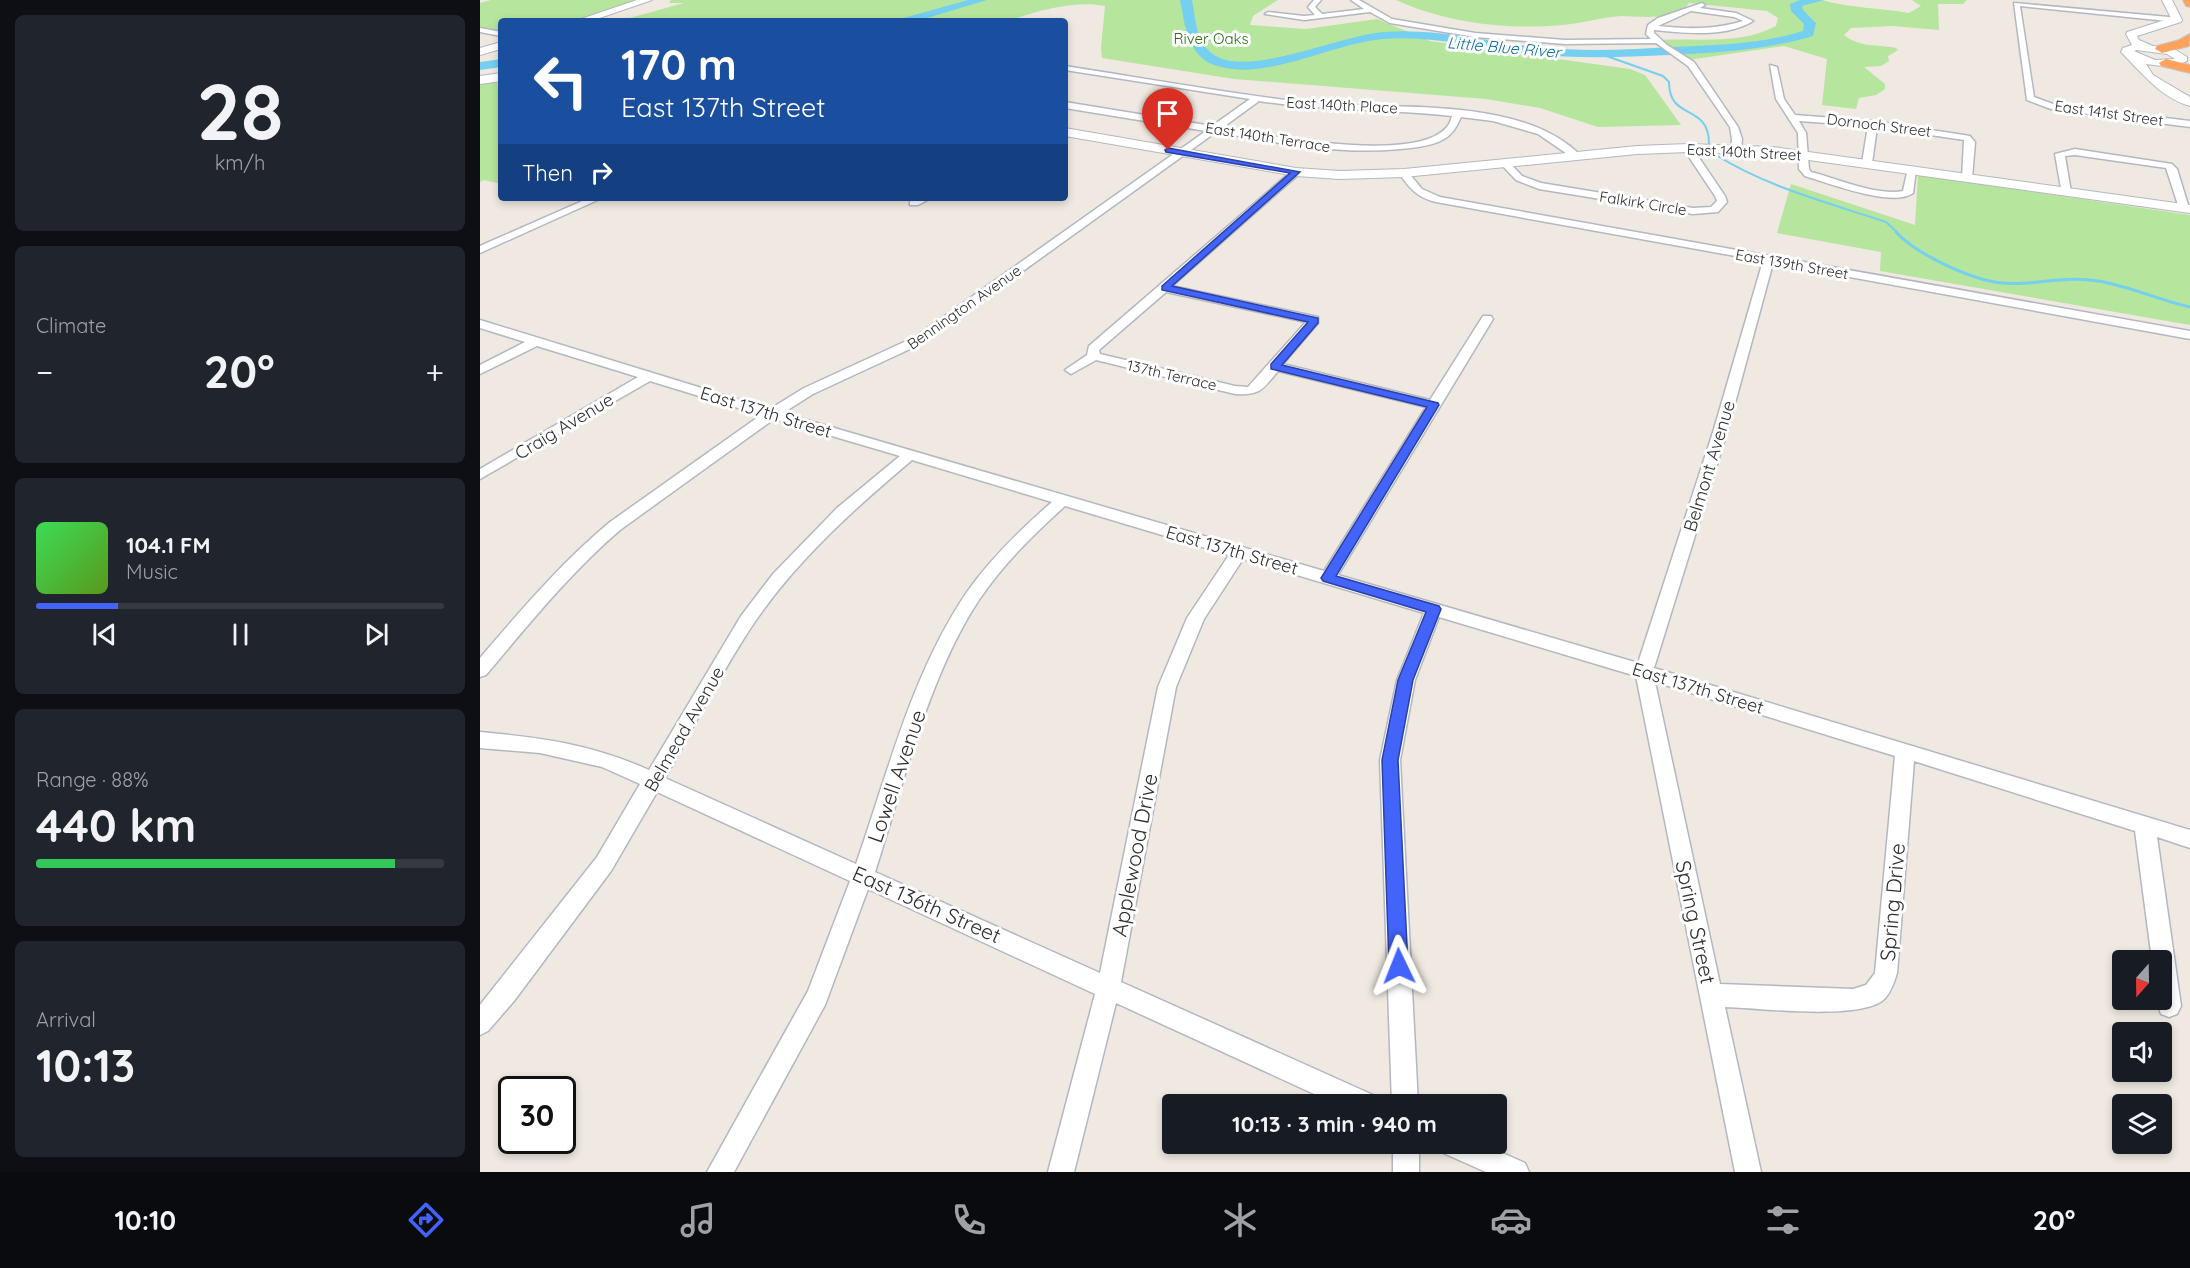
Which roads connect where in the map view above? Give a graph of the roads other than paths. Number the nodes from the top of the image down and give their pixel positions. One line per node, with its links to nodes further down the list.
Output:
1 (647, 0): 10 (street)
2 (1318, 0): 9 (street)
3 (1354, 0): 7 (street)
4 (2168, 0): 11 (street)
5 (1702, 5): 6 (street)
6 (1690, 9): 12 (street); 12 (street)
7 (1370, 10): 9 (street); 16 (street)
8 (1268, 14): 9 (street)
9 (1320, 16)
10 (590, 18)
11 (2177, 20): 19 (street); 31 (street, East 141st Street)
12 (1652, 27): 16 (street)
13 (480, 30): 14 (street)
14 (498, 33)
15 (2190, 38): 19 (highway)
16 (1661, 44): 35 (street)
17 (498, 46): 18 (street)
18 (480, 52)
19 (2148, 54): 22 (highway); 26 (street)
20 (1773, 67): 29 (street)
21 (1068, 68): 25 (street, East 140th Place)
22 (2190, 69)
23 (498, 77): 24 (street)
24 (480, 80)
25 (1258, 98): 28 (street, East 140th Place); 32 (street, Bennington Avenue)
26 (2190, 102)
27 (1068, 105): 32 (street, East 140th Terrace)
28 (1458, 113): 32 (street, East 140th Terrace); 38 (street, East 140th Place)
29 (1794, 118): 30 (street, Dornoch Street); 37 (street)
30 (1873, 124): 40 (street); 44 (street, Dornoch Street)
31 (2190, 124)
32 (1214, 129): 36 (street, Bennington Avenue)
33 (1068, 133): 36 (street)
34 (1688, 148): 35 (street, East 140th Street); 38 (street, East 140th Street); 39 (street, Falkirk Circle)
35 (1736, 149): 37 (street, East 140th Street)
36 (1182, 152): 42 (street); 63 (street, Bennington Avenue)
37 (1805, 154): 40 (street, East 140th Street); 41 (street)
38 (1576, 156): 39 (street, East 140th Street)
39 (1505, 163): 43 (street, East 140th Street)
40 (1867, 163): 41 (street, East 140th Street)
41 (1911, 170): 44 (street, East 140th Street)
42 (1296, 172): 43 (street, East 140th Street); 52 (street)
43 (1404, 173): 51 (street, East 139th Street)
44 (1967, 178): 45 (street, East 140th Street)
45 (2066, 192): 49 (street, East 140th Street); 49 (street)
46 (590, 201): 50 (street)
47 (919, 201): 48 (street)
48 (914, 203)
49 (2187, 209)
50 (480, 250)
51 (1769, 260): 55 (street, East 139th Street); 71 (street, Belmont Avenue)
52 (1165, 288): 57 (street); 58 (street)
53 (1487, 319): 62 (street)
54 (480, 324): 56 (street, East 137th Street)
55 (2190, 335)
56 (536, 340): 59 (street); 61 (street, East 137th Street)
57 (1094, 356): 58 (street, 137th Terrace); 60 (street)
58 (1275, 366): 62 (street)
59 (480, 370)
60 (1071, 370)
61 (649, 376): 63 (street, East 137th Street); 65 (street, Craig Avenue)
62 (1434, 405): 68 (street)
63 (772, 414): 64 (street, East 137th Street); 70 (street, Bennington Avenue)
64 (910, 455): 66 (street, East 137th Street); 74 (street, Belmead Avenue)
65 (480, 475)
66 (1063, 500): 67 (street, East 137th Street); 77 (street, Lowell Avenue)
67 (1239, 552): 68 (street, East 137th Street); 79 (street, Applewood Drive)
68 (1328, 578): 69 (street, East 137th Street)
69 (1434, 609): 71 (street, East 137th Street); 83 (street)
70 (480, 670)
71 (1644, 672): 73 (street, East 137th Street); 80 (street, Spring Street)
72 (480, 740): 74 (street, East 136th Street)
73 (1905, 752): 75 (street, East 137th Street); 80 (street, Spring Drive)
74 (654, 781): 77 (street, East 136th Street); 81 (street, Belmead Avenue)
75 (2145, 826): 76 (street, East 137th Street); 78 (street)
76 (2190, 839)
77 (863, 875): 79 (street, East 136th Street); 86 (street, Lowell Avenue)
78 (2162, 950)
79 (1109, 986): 82 (street, East 136th Street); 87 (street, Applewood Drive)
80 (1712, 995): 90 (street, Spring Street)
81 (480, 1023)
82 (1342, 1094)
83 (1405, 1094)
84 (1406, 1154): 88 (street)
85 (1475, 1154): 89 (street)
86 (720, 1172)
87 (1061, 1172)
88 (1406, 1172)
89 (1516, 1172)
90 (1748, 1172)

